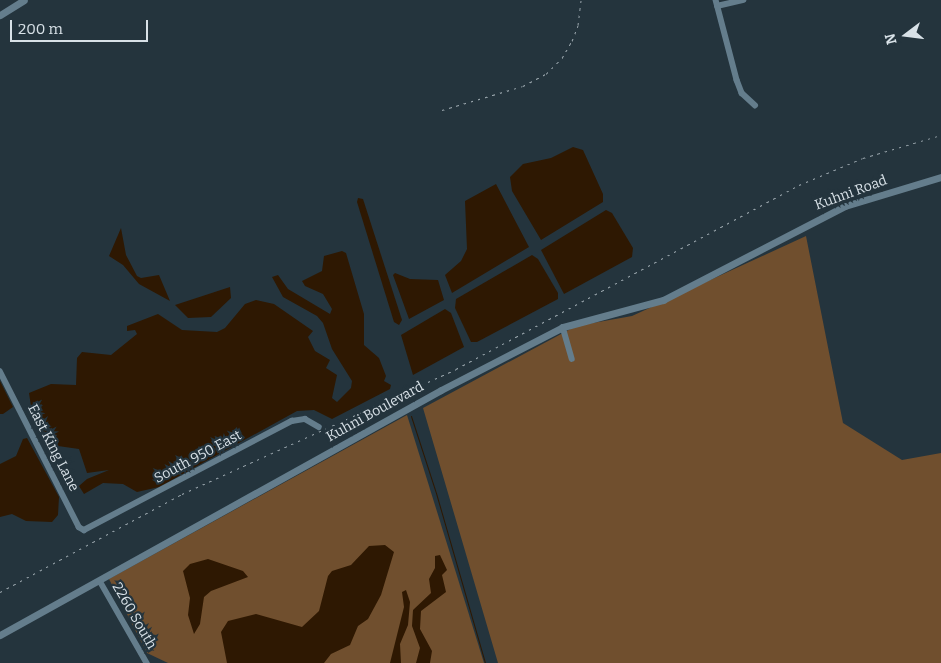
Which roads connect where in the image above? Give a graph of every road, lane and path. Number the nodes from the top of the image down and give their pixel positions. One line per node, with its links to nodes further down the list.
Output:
1 (24, 0): 4 (street)
2 (743, 0): 3 (street)
3 (716, 3): 5 (street)
4 (0, 14)
5 (755, 105)
6 (941, 177): 7 (street, Kuhni Road)
7 (774, 240): 8 (street, Kuhni Boulevard)
8 (563, 327): 9 (street); 13 (street, Kuhni Boulevard)
9 (572, 359)
10 (0, 371): 12 (street, East King Lane)
11 (319, 426): 12 (street, South 950 East)
12 (88, 530)
13 (100, 581): 14 (street, Kuhni Boulevard); 15 (street, 2260 South)
14 (0, 635)
15 (147, 663)

